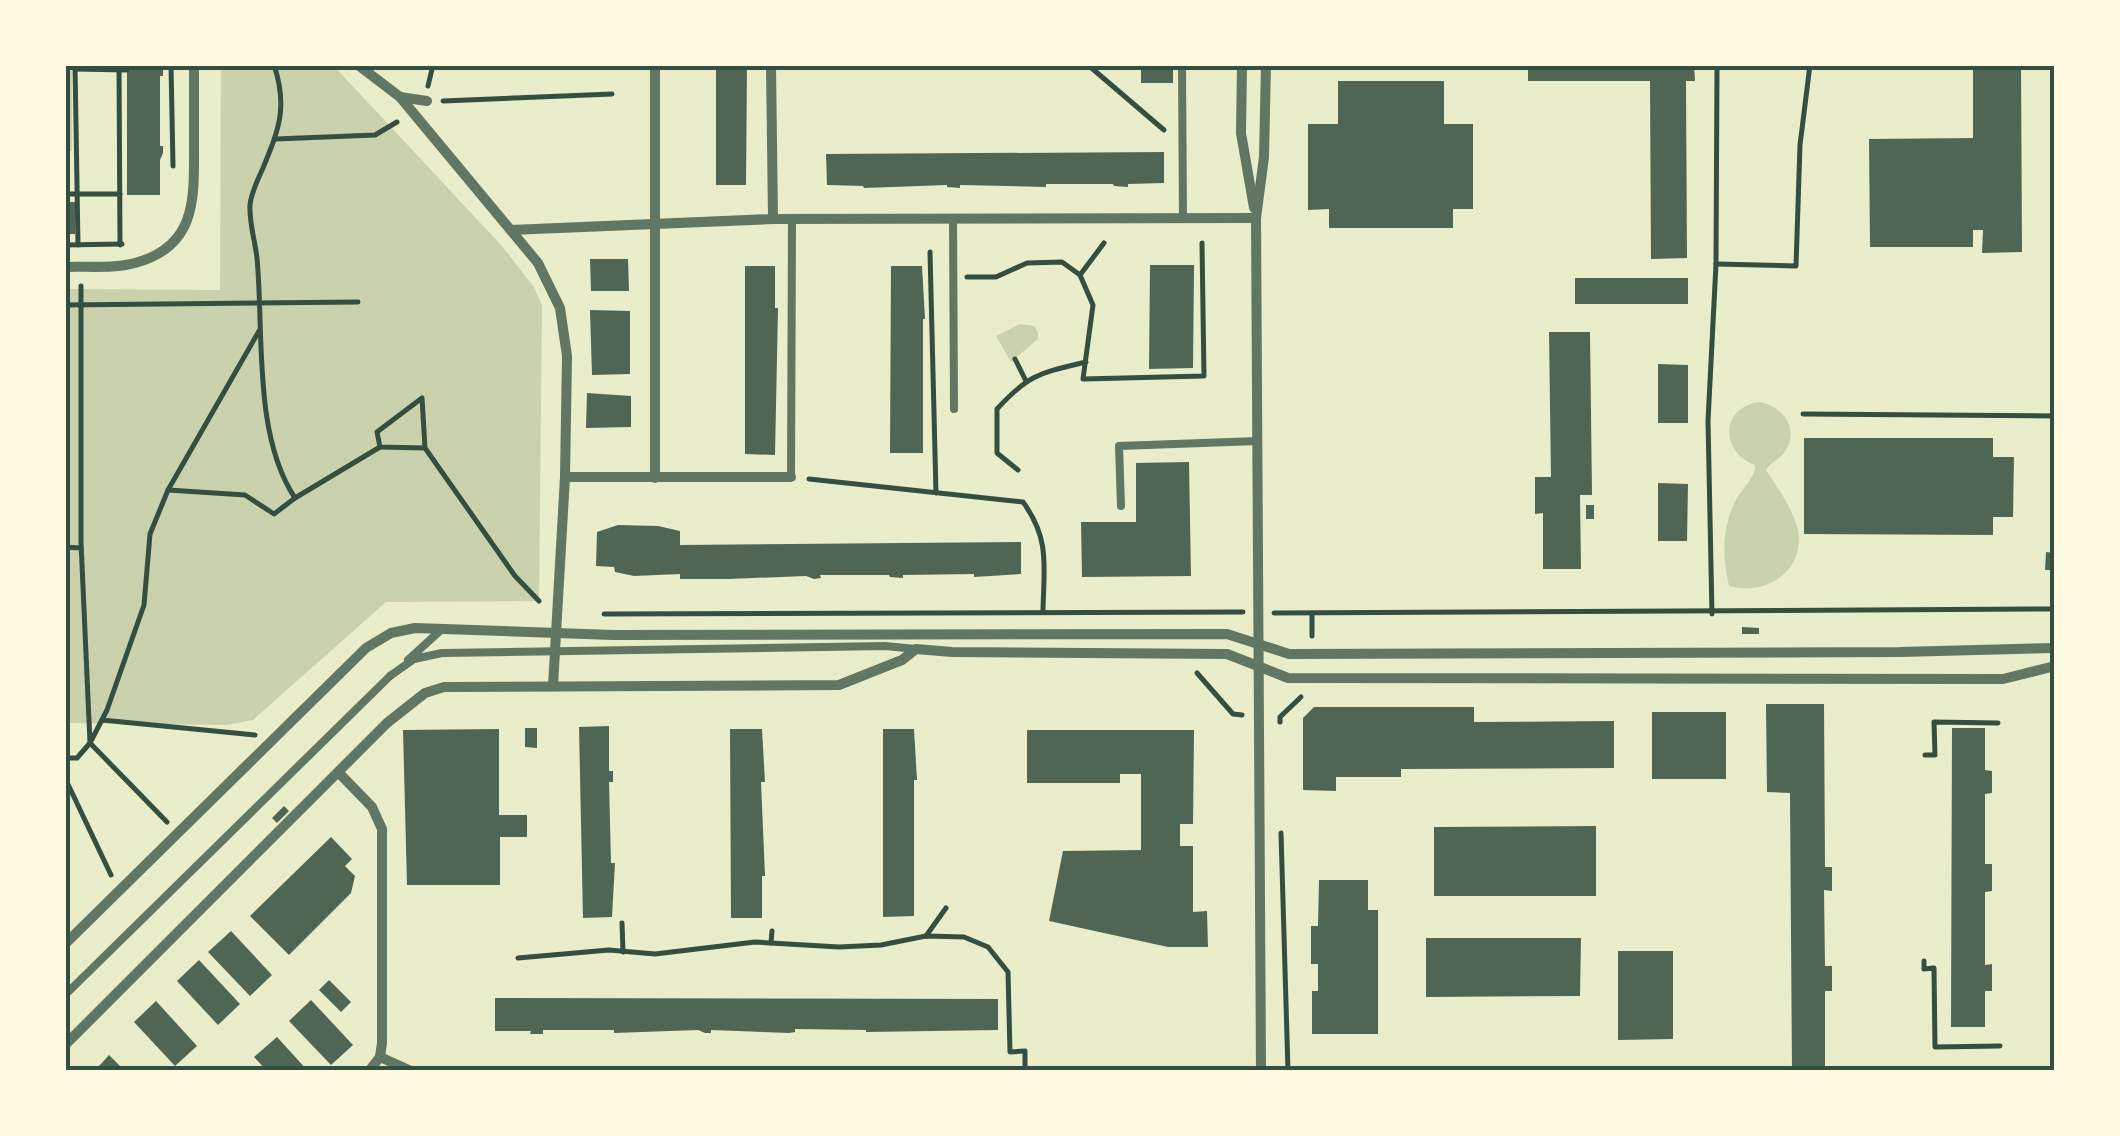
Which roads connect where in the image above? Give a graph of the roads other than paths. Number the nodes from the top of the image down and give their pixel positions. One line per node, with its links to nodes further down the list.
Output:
1 (194, 65): 17 (street)
2 (358, 65): 8 (street)
3 (655, 65): 15 (street)
4 (771, 65): 12 (street)
5 (1182, 65): 10 (lane)
6 (1242, 65): 11 (street)
7 (1266, 65): 11 (street)
8 (400, 97): 9 (street); 16 (street)
9 (427, 101)
10 (1183, 218): 11 (street); 14 (street)
11 (1256, 218): 19 (street)
12 (773, 219): 13 (street); 15 (street)
13 (792, 219): 14 (street); 21 (lane)
14 (954, 219): 18 (lane)
15 (655, 222): 16 (street); 22 (street)
16 (511, 230): 20 (street)
17 (65, 266)
18 (954, 409)
19 (1258, 440): 23 (lane); 26 (street)
20 (565, 477): 22 (street); 25 (street)
21 (791, 477): 22 (street)
22 (654, 478)
23 (1120, 506)
24 (443, 628): 25 (street); 32 (lane); 35 (street)
25 (557, 631): 26 (street); 29 (street)
26 (1260, 644): 27 (street); 31 (street)
27 (2055, 648)
28 (916, 649): 29 (lane); 31 (street); 33 (street)
29 (556, 651): 32 (lane); 33 (street)
30 (2055, 666): 31 (street)
31 (1260, 667): 41 (street)
32 (390, 676): 36 (lane)
33 (553, 686): 34 (street)
34 (339, 773): 37 (street); 38 (street)
35 (65, 944)
36 (65, 994)
37 (65, 1045)
38 (380, 1057): 39 (street); 40 (street)
39 (369, 1071)
40 (411, 1071)
41 (1261, 1071)

